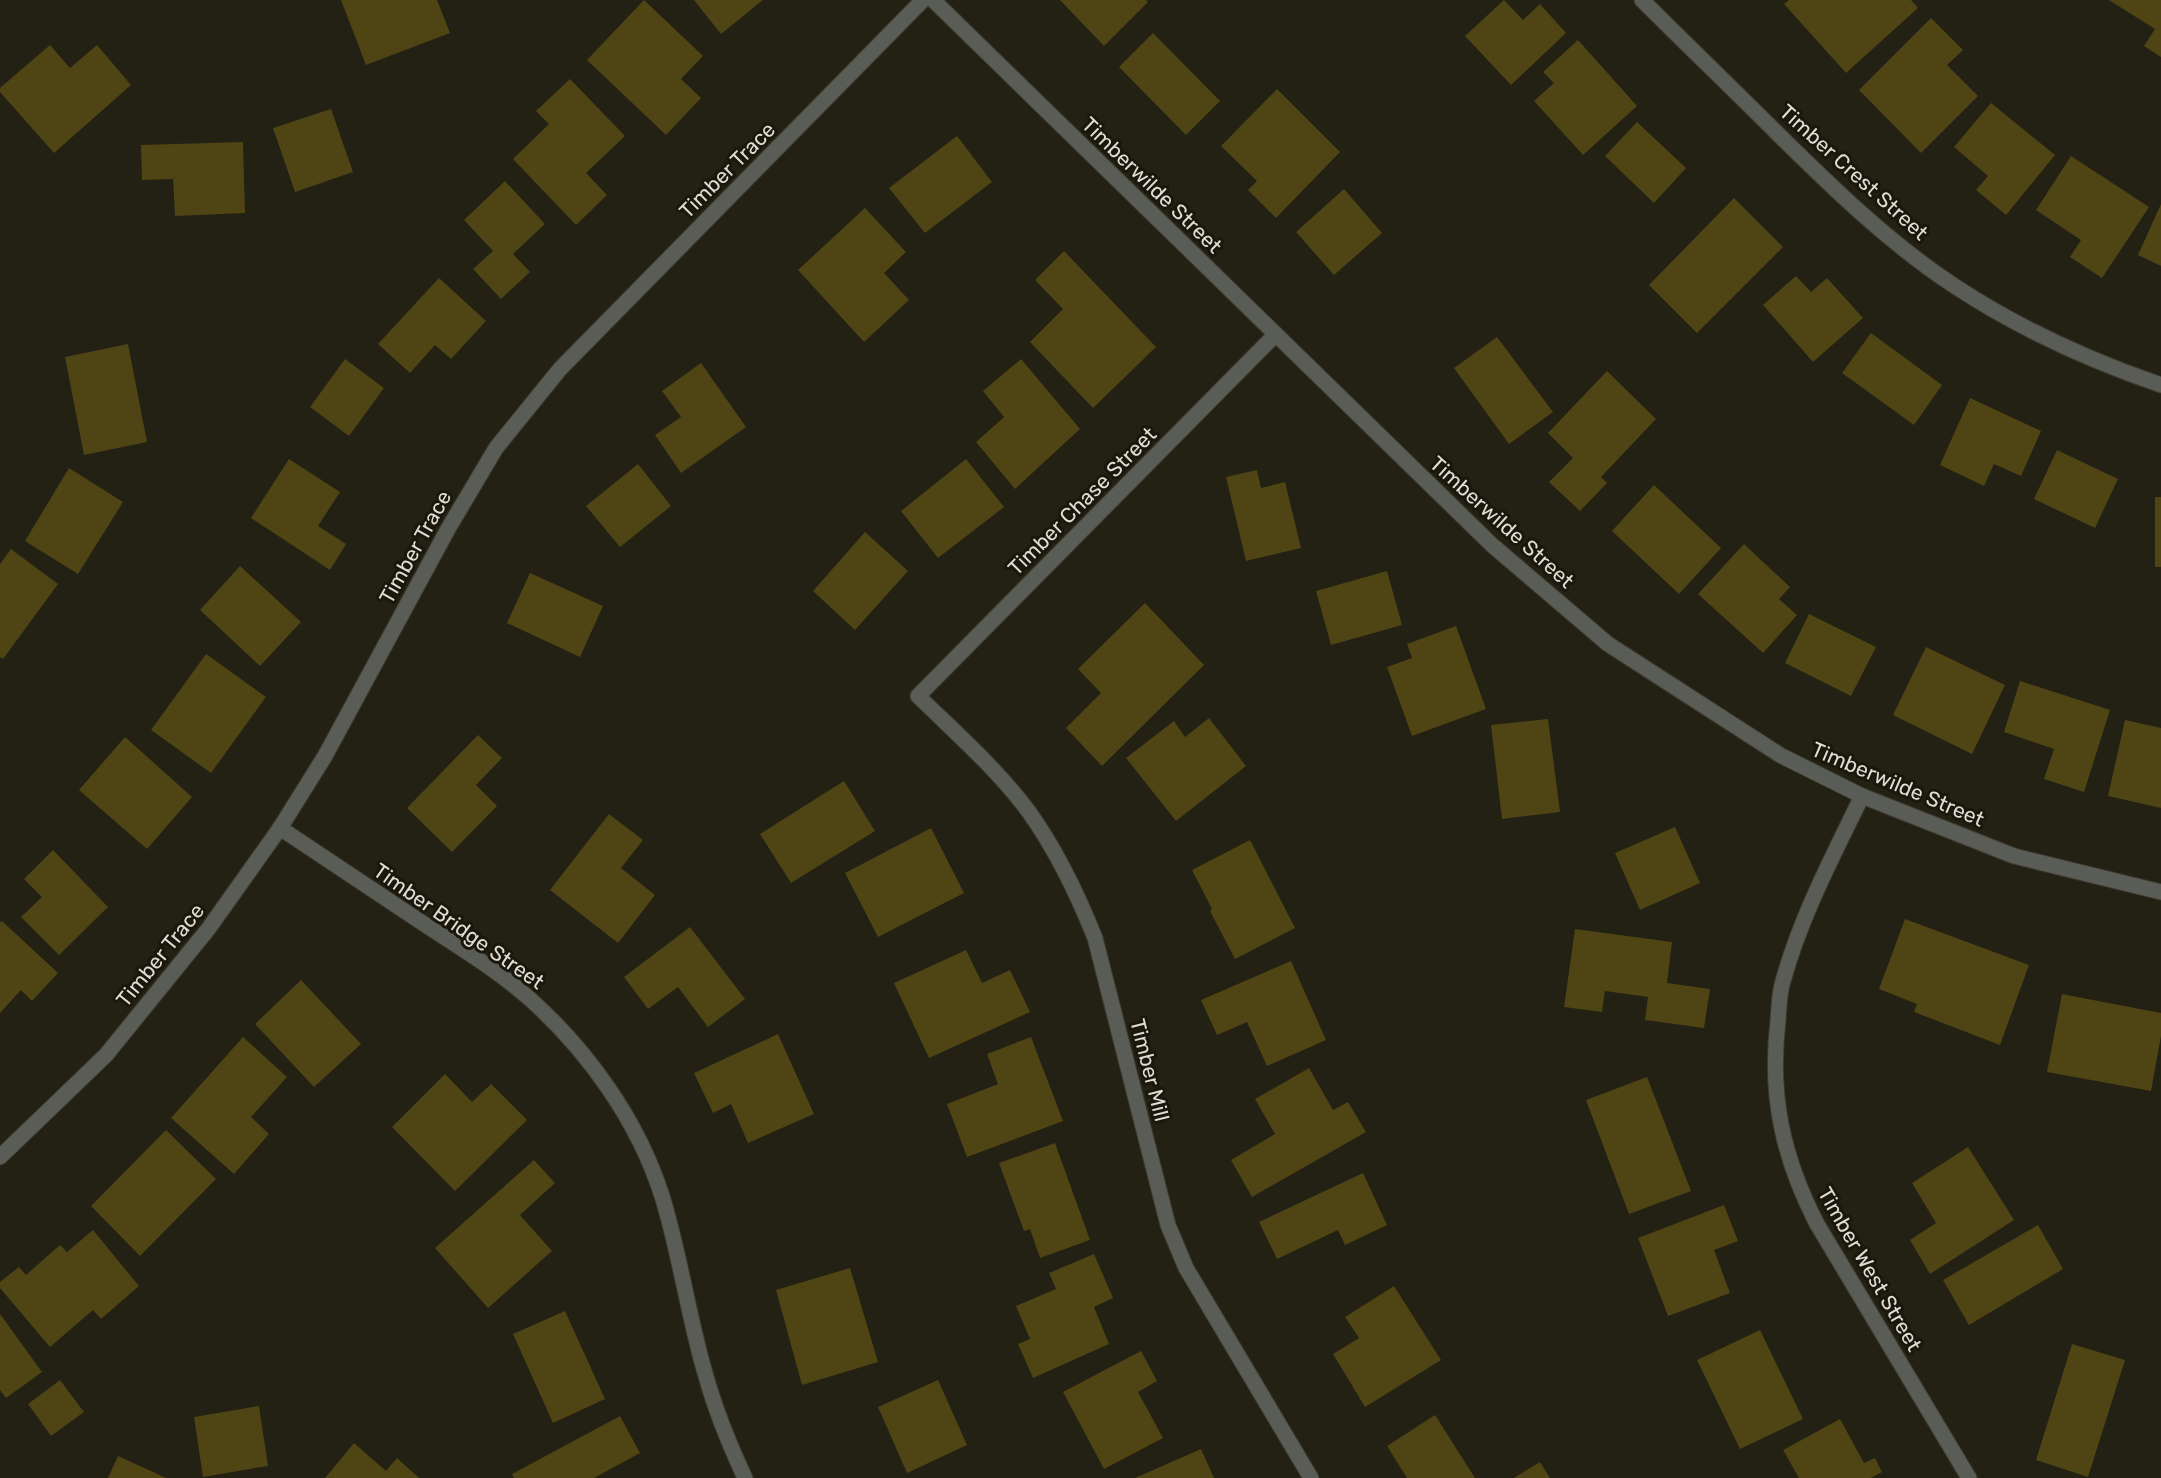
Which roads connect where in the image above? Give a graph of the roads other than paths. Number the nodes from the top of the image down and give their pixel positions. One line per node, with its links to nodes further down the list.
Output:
1 (923, 0): 8 (street, Timber Trace)
2 (933, 0): 4 (street, Timberwilde Street)
3 (1642, 0): 5 (street, Timber Crest Street)
4 (1275, 335): 6 (street, Timber Chase Street); 7 (street, Timberwilde Street)
5 (2161, 385)
6 (918, 696): 12 (street, Timber Mill)
7 (1862, 796): 9 (street, Timberwilde Street); 13 (street, Timber West Street)
8 (280, 828): 10 (street, Timber Trace); 11 (street, Timber Bridge Street)
9 (2161, 892)
10 (0, 1157)
11 (745, 1478)
12 (1311, 1478)
13 (1969, 1478)

